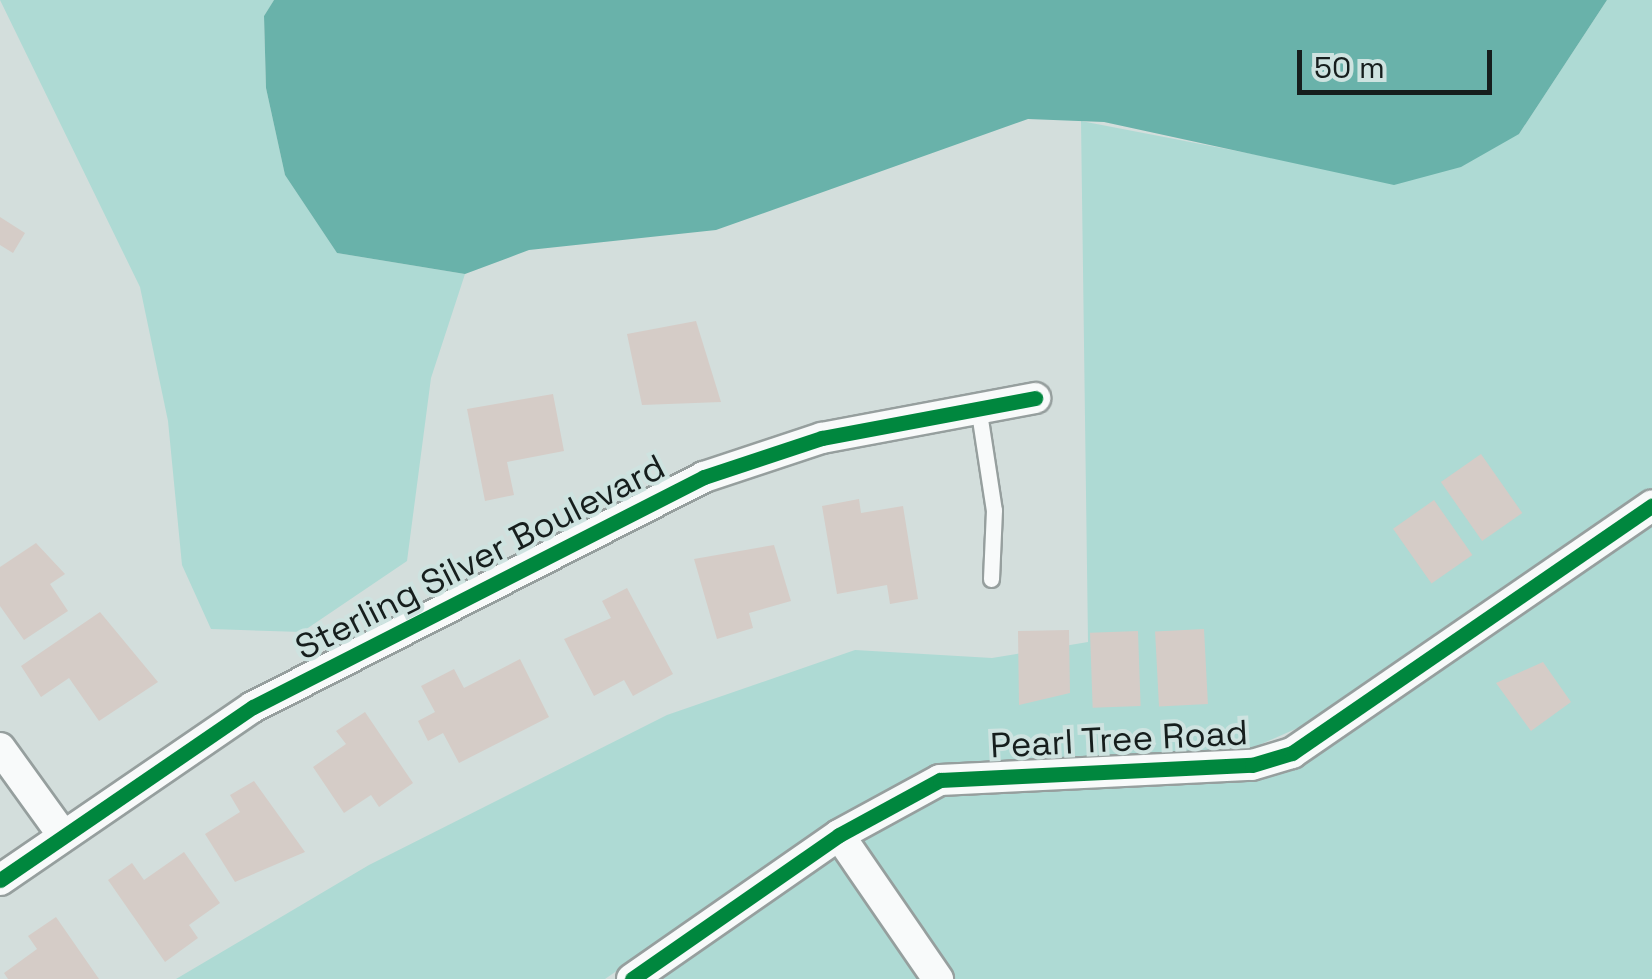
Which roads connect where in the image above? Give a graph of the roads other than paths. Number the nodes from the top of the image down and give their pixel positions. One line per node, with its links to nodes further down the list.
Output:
1 (1035, 398): 2 (street, Sterling Silver Boulevard)
2 (978, 406): 4 (lane); 6 (street, Sterling Silver Boulevard)
3 (1652, 506): 7 (street, Pearl Tree Road)
4 (991, 579)
5 (0, 748): 6 (street)
6 (62, 834): 8 (street, Sterling Silver Boulevard)
7 (840, 835): 9 (street, Pearl Tree Road); 10 (street)
8 (0, 880)
9 (632, 979)
10 (938, 979)

